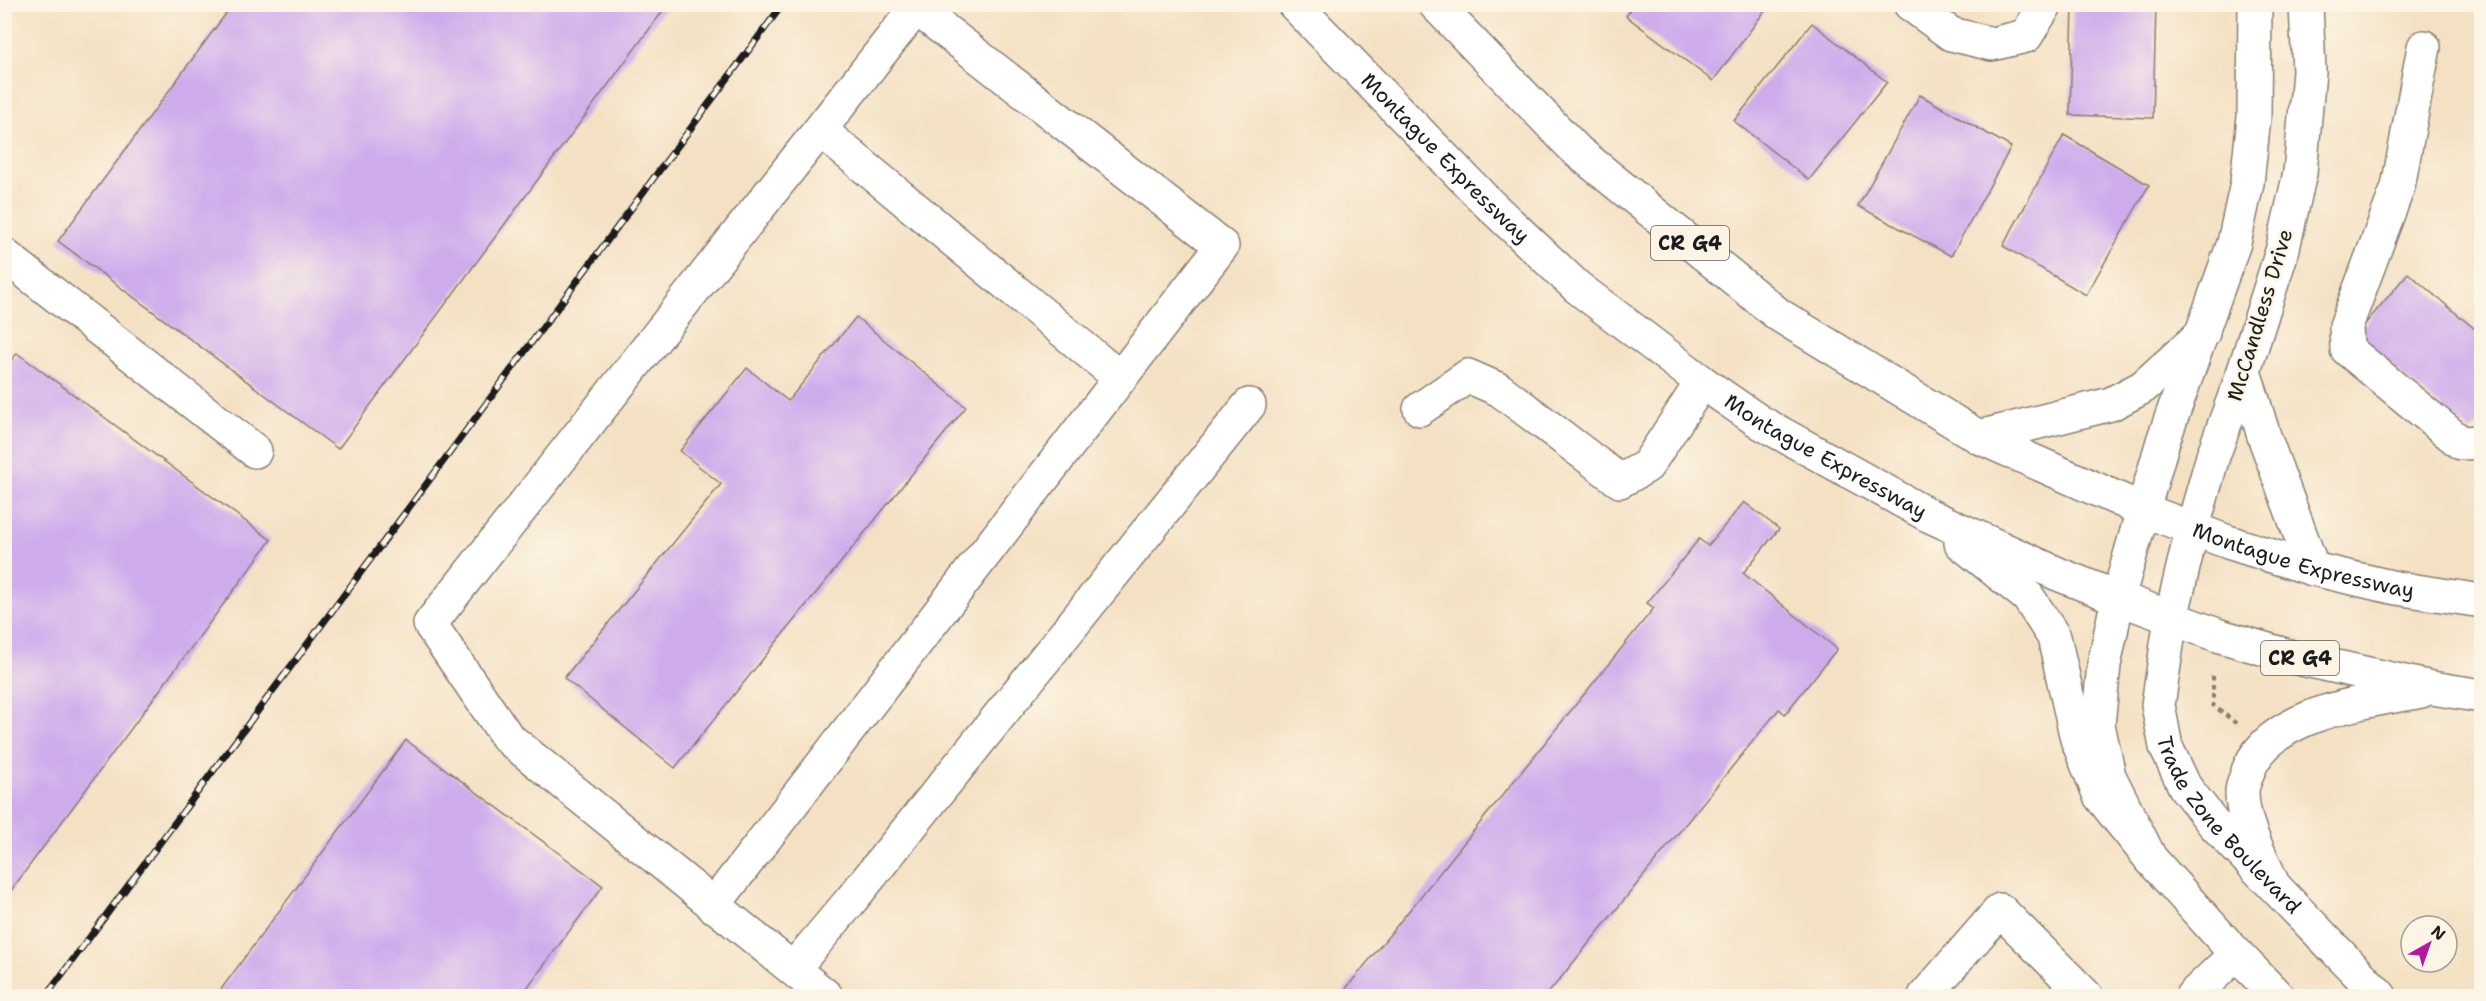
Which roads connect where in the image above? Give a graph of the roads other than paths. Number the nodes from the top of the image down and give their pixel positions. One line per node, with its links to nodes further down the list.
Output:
1 (1294, 4): 13 (main road, Montague Expressway / CR G4)
2 (1435, 4): 16 (main road, Montague Expressway / CR G4)
3 (1910, 4): 4 (main road)
4 (2046, 4)
5 (2255, 4): 10 (main road)
6 (2306, 4): 11 (main road, McCandless Drive)
7 (2424, 47): 17 (main road)
8 (819, 130): 12 (main road); 12 (main road); 30 (main road)
9 (4, 255): 18 (main road)
10 (2203, 333): 16 (main road); 19 (main road)
11 (2244, 370): 21 (main road, McCandless Drive); 22 (main road)
12 (1120, 378): 30 (main road)
13 (1702, 382): 15 (main road); 20 (main road, Montague Expressway / CR G4)
14 (1249, 405): 32 (main road)
15 (1420, 410)
16 (1979, 437): 19 (main road, Montague Expressway / CR G4)
17 (2481, 442)
18 (255, 452)
19 (2143, 510): 21 (main road, Montague Expressway / CR G4); 23 (main road)
20 (1928, 515): 23 (main road, Montague Expressway / CR G4); 28 (main road)
21 (2192, 530): 22 (main road, Montague Expressway / CR G4); 25 (main road, McCandless Drive)
22 (2313, 569): 24 (main road, Montague Expressway / CR G4)
23 (2118, 598): 25 (main road, Montague Expressway / CR G4); 28 (main road)
24 (2481, 601)
25 (2170, 618): 26 (main road, Montague Expressway / CR G4); 29 (main road, Trade Zone Boulevard)
26 (2432, 688): 27 (main road, Montague Expressway / CR G4); 29 (main road)
27 (2481, 696)
28 (2150, 858): 31 (main road)
29 (2272, 882): 38 (main road, Trade Zone Boulevard)
30 (713, 906): 32 (main road)
31 (2236, 954): 36 (main road); 37 (main road)
32 (793, 969): 33 (main road)
33 (826, 996)
34 (1925, 996): 35 (main road)
35 (2086, 996)
36 (2192, 996)
37 (2277, 996)
38 (2380, 996)

